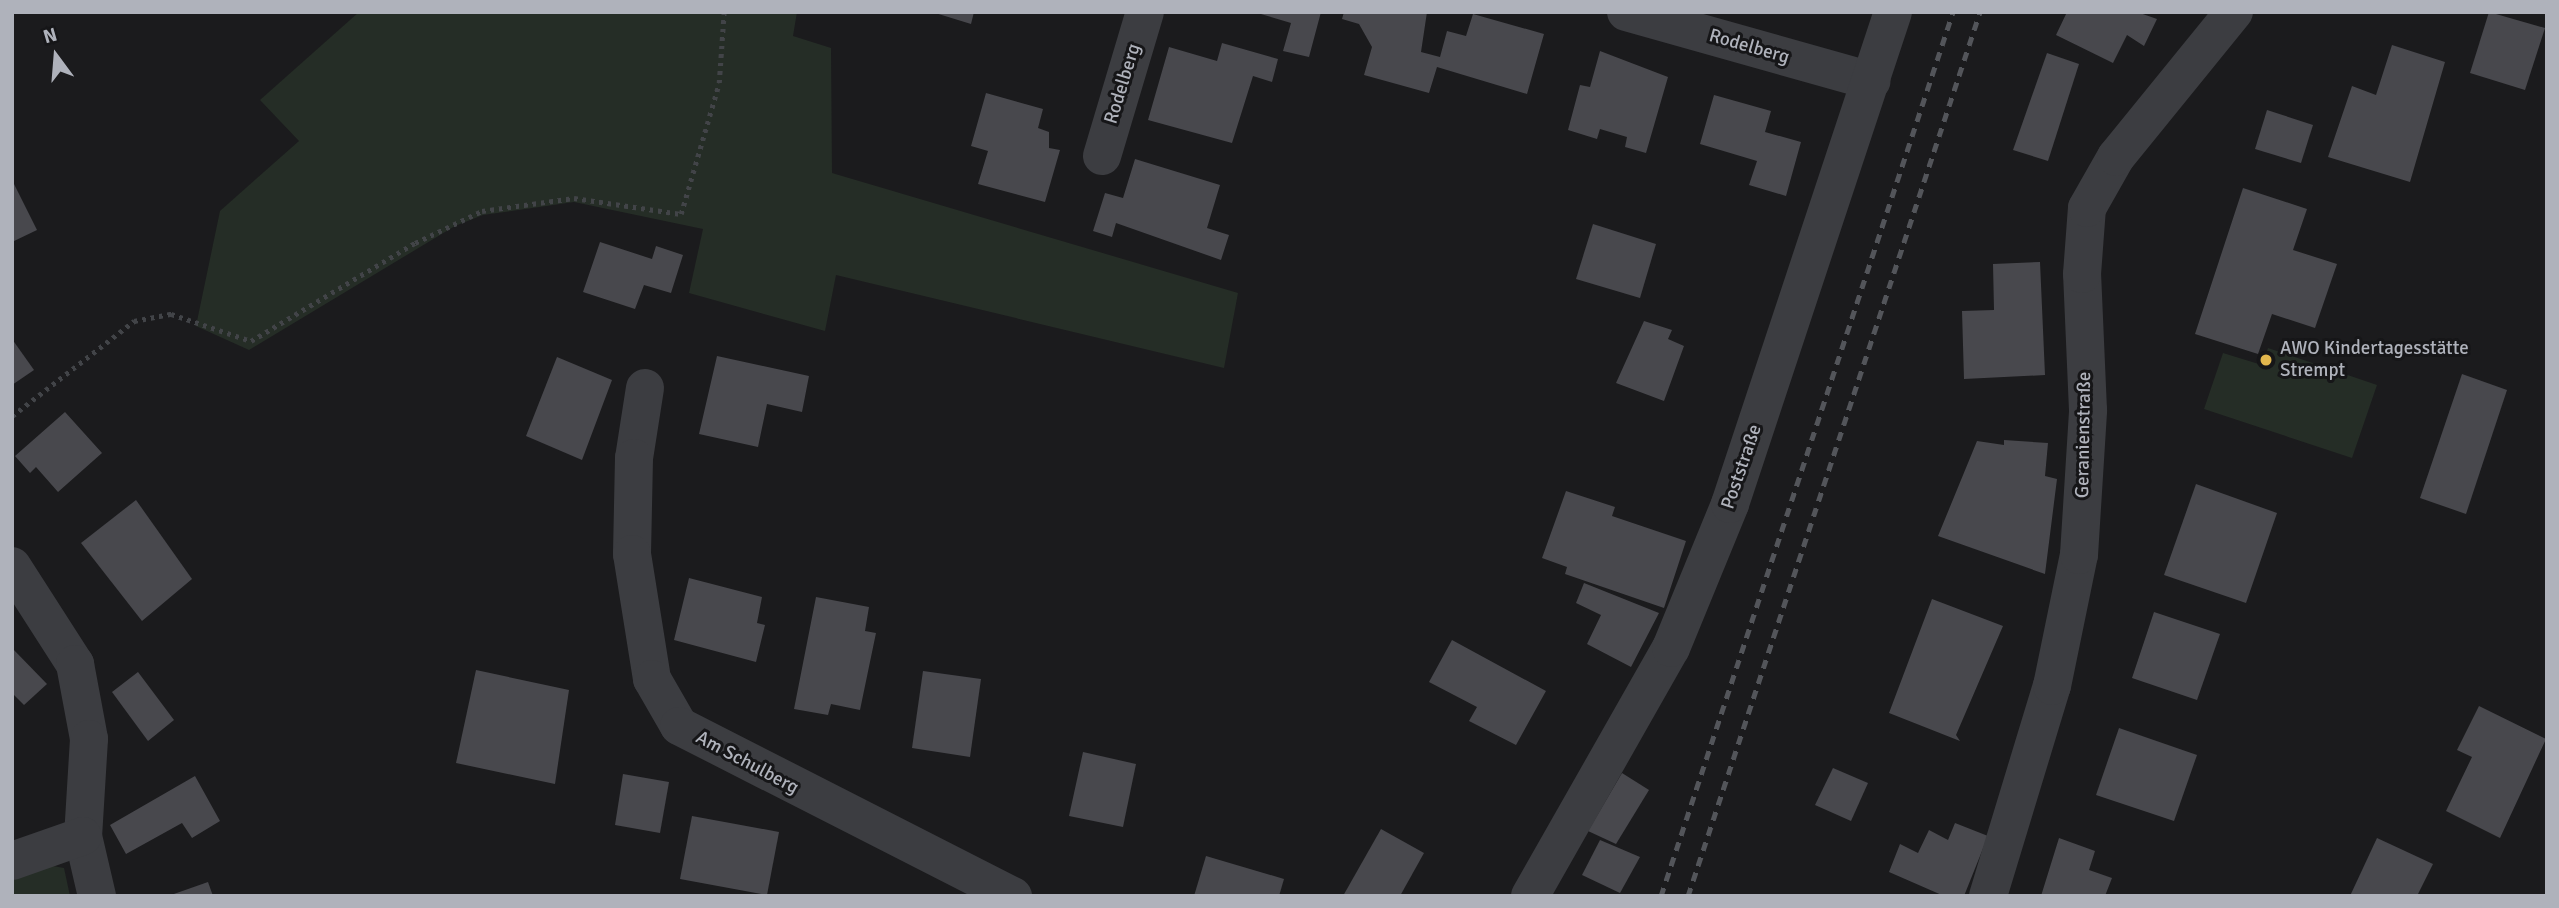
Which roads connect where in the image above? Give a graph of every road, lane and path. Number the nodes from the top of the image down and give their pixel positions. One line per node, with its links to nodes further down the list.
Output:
1 (724, 12): 9 (path)
2 (1145, 12): 7 (street, Rodelberg)
3 (1626, 12): 6 (street, Rodelberg)
4 (1893, 12): 6 (street, Poststraße)
5 (2234, 12): 16 (street, Geranienstraße)
6 (1871, 81): 15 (street, Poststraße)
7 (1102, 156)
8 (645, 388): 14 (street, Am Schulberg)
9 (12, 416)
10 (12, 566): 11 (street)
11 (83, 836): 12 (street); 13 (street)
12 (12, 861)
13 (97, 896)
14 (1013, 896)
15 (1530, 896)
16 (1988, 896)

